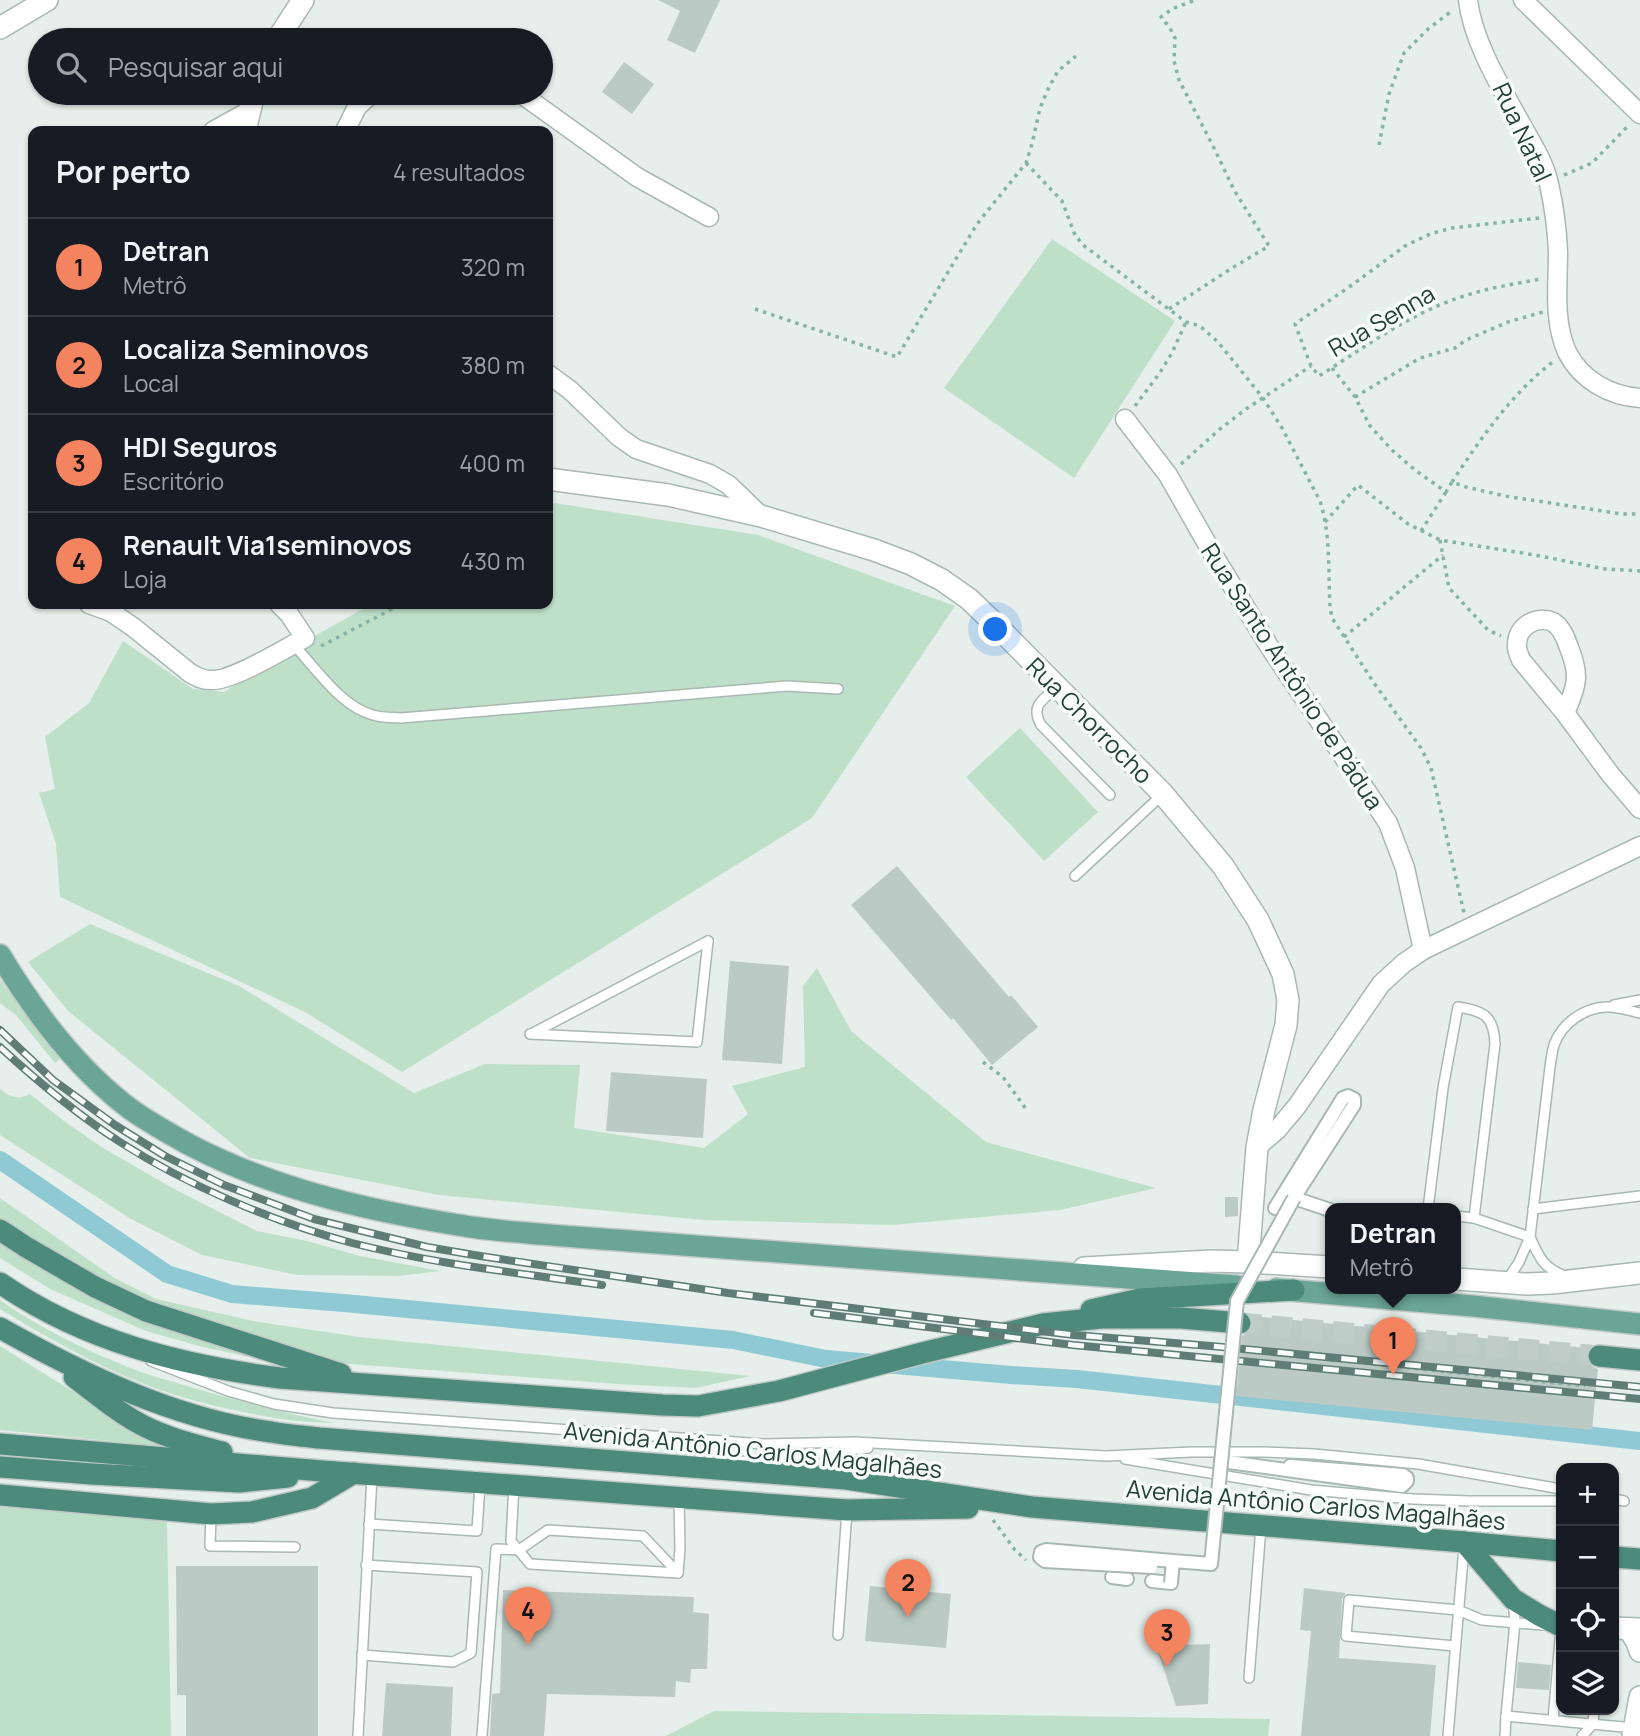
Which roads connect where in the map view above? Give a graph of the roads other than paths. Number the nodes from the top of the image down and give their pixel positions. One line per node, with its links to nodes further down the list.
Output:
1 (47, 0): 5 (street)
2 (303, 0): 6 (street)
3 (1524, 0): 10 (street)
4 (1462, 4): 15 (street, Rua Natal)
5 (0, 28)
6 (285, 28)
7 (359, 105): 12 (street)
8 (537, 105): 13 (street)
9 (250, 112): 11 (street)
10 (1635, 119)
11 (223, 126)
12 (348, 126)
13 (709, 216)
14 (553, 378): 18 (street)
15 (1640, 398)
16 (1125, 419): 31 (street, Rua Santo Antônio de Pádua)
17 (553, 480): 18 (street, Rua Chorrocho)
18 (761, 516): 22 (street, Rua Chorrocho)
19 (103, 609): 21 (street)
20 (284, 609): 21 (street)
21 (298, 649): 23 (lane)
22 (1057, 687): 25 (street, Rua Chorrocho); 26 (lane)
23 (838, 689)
24 (1565, 713): 24 (street); 27 (street)
25 (1163, 794): 29 (lane); 36 (street, Rua Chorrocho)
26 (1110, 795)
27 (1640, 809)
28 (1640, 846): 31 (street)
29 (1075, 876)
30 (708, 941): 30 (lane)
31 (1423, 950): 36 (street)
32 (0, 955): 49 (main road)
33 (1640, 1000): 34 (lane)
34 (1609, 1006): 35 (lane); 42 (lane)
35 (1640, 1013)
36 (1257, 1147): 47 (street, Rua Chorrocho)
37 (1640, 1196): 42 (lane)
38 (1294, 1198): 40 (street); 41 (street); 70 (street, bridge)
39 (1429, 1203): 44 (lane)
40 (1276, 1208)
41 (1325, 1208)
42 (1533, 1209): 46 (lane)
43 (1461, 1217): 44 (lane)
44 (1475, 1218): 46 (lane)
45 (0, 1230): 66 (highway)
46 (1530, 1237): 52 (lane); 54 (lane)
47 (1248, 1262): 48 (street); 49 (street)
48 (1325, 1267)
49 (1022, 1271): 55 (main road)
50 (1640, 1273): 52 (street)
51 (1461, 1279): 54 (street)
52 (1578, 1281): 54 (street)
53 (0, 1283): 62 (highway, Avenida Antônio Carlos Magalhães)
54 (1506, 1283)
55 (1294, 1290): 56 (main road); 59 (highway)
56 (1325, 1293)
57 (1339, 1294): 60 (main road)
58 (1240, 1323): 59 (highway, Avenida Antônio Carlos Magalhães)
59 (1043, 1324): 66 (highway, Avenida Antônio Carlos Magalhães)
60 (1640, 1324)
61 (0, 1328): 63 (highway, Avenida Antônio Carlos Magalhães)
62 (97, 1336): 66 (highway, Avenida Antônio Carlos Magalhães); 68 (lane)
63 (33, 1347): 73 (highway, Avenida Antônio Carlos Magalhães); 74 (highway)
64 (1599, 1356): 65 (highway)
65 (1640, 1360)
66 (376, 1385)
67 (0, 1444): 74 (highway)
68 (908, 1445): 69 (lane); 73 (lane)
69 (1106, 1456): 77 (lane); 80 (lane)
70 (1221, 1461): 71 (street); 92 (street, bridge)
71 (1290, 1466)
72 (0, 1467): 74 (highway)
73 (693, 1467): 81 (highway, Avenida Antônio Carlos Magalhães)
74 (346, 1472): 75 (highway); 83 (highway); 84 (lane)
75 (480, 1483): 76 (highway); 84 (lane)
76 (514, 1485): 79 (highway); 88 (lane)
77 (1556, 1488)
78 (0, 1495): 83 (highway)
79 (679, 1498): 82 (highway); 95 (lane)
80 (1556, 1501)
81 (1032, 1507): 82 (highway); 85 (highway, Avenida Antônio Carlos Magalhães)
82 (847, 1510): 105 (lane)
83 (211, 1514): 87 (lane)
84 (369, 1524): 93 (lane)
85 (1261, 1525): 86 (highway, Avenida Antônio Carlos Magalhães); 110 (lane)
86 (1464, 1542): 89 (highway, Avenida Antônio Carlos Magalhães); 99 (highway); 100 (lane)
87 (295, 1547)
88 (519, 1550): 95 (lane); 95 (lane); 118 (lane)
89 (1556, 1551)
90 (1619, 1557): 91 (highway)
91 (1640, 1559)
92 (1173, 1561): 94 (street, bridge); 98 (street, bridge)
93 (366, 1565): 109 (lane); 109 (lane)
94 (1151, 1567)
95 (678, 1573)
96 (1112, 1577): 97 (street)
97 (1127, 1578)
98 (1152, 1581)
99 (1513, 1598): 101 (lane); 102 (highway)
100 (1458, 1610): 101 (lane); 106 (lane); 106 (lane)
101 (1515, 1622): 103 (lane); 113 (lane)
102 (1556, 1624)
103 (1556, 1626)
104 (1627, 1629): 107 (street)
105 (838, 1635)
106 (1455, 1646): 119 (lane)
107 (1640, 1651)
108 (1559, 1652): 114 (lane)
109 (362, 1655): 117 (lane)
110 (1249, 1678)
111 (1640, 1698): 116 (street)
112 (1594, 1715): 115 (lane)
113 (1506, 1716): 114 (lane); 120 (lane)
114 (1553, 1720): 115 (lane)
115 (1593, 1724): 116 (lane); 121 (lane)
116 (1633, 1732)
117 (358, 1736)
118 (482, 1736)
119 (1448, 1736)
120 (1505, 1736)
121 (1582, 1736)

